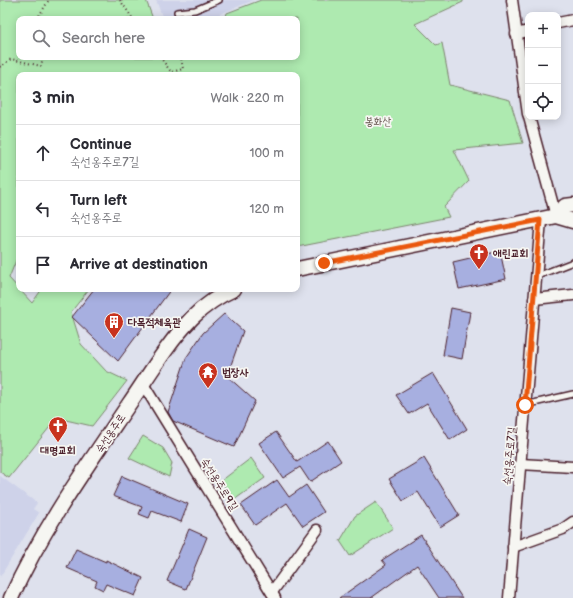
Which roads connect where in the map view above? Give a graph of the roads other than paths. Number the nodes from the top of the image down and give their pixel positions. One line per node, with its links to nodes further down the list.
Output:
1 (219, 0): 3 (lane)
2 (512, 0): 7 (street)
3 (177, 12)
4 (573, 20): 5 (street)
5 (561, 22)
6 (525, 32): 7 (street)
7 (516, 34): 8 (street)
8 (525, 96)
9 (529, 120): 11 (street)
10 (573, 205): 11 (street)
11 (556, 216): 12 (street); 13 (street)
12 (540, 220): 15 (street); 16 (street, 숙선옹주로7길)
13 (573, 221)
14 (573, 262): 16 (lane)
15 (300, 268)
16 (536, 276): 19 (street, 숙선옹주로7길)
17 (229, 292): 20 (street, 숙선옹주로)
18 (573, 295): 19 (street)
19 (534, 299): 22 (street, 숙선옹주로7길)
20 (143, 384): 28 (street, 숙선옹주로9길); 29 (street, 숙선옹주로)
21 (573, 394): 22 (lane)
22 (525, 405): 23 (street, 숙선옹주로7길)
23 (520, 464): 24 (street); 27 (street, 숙선옹주로7길)
24 (573, 467)
25 (573, 522): 27 (street)
26 (317, 530): 28 (street)
27 (514, 547): 30 (street, 숙선옹주로7길)
28 (274, 595)
29 (11, 598)
30 (509, 598)

